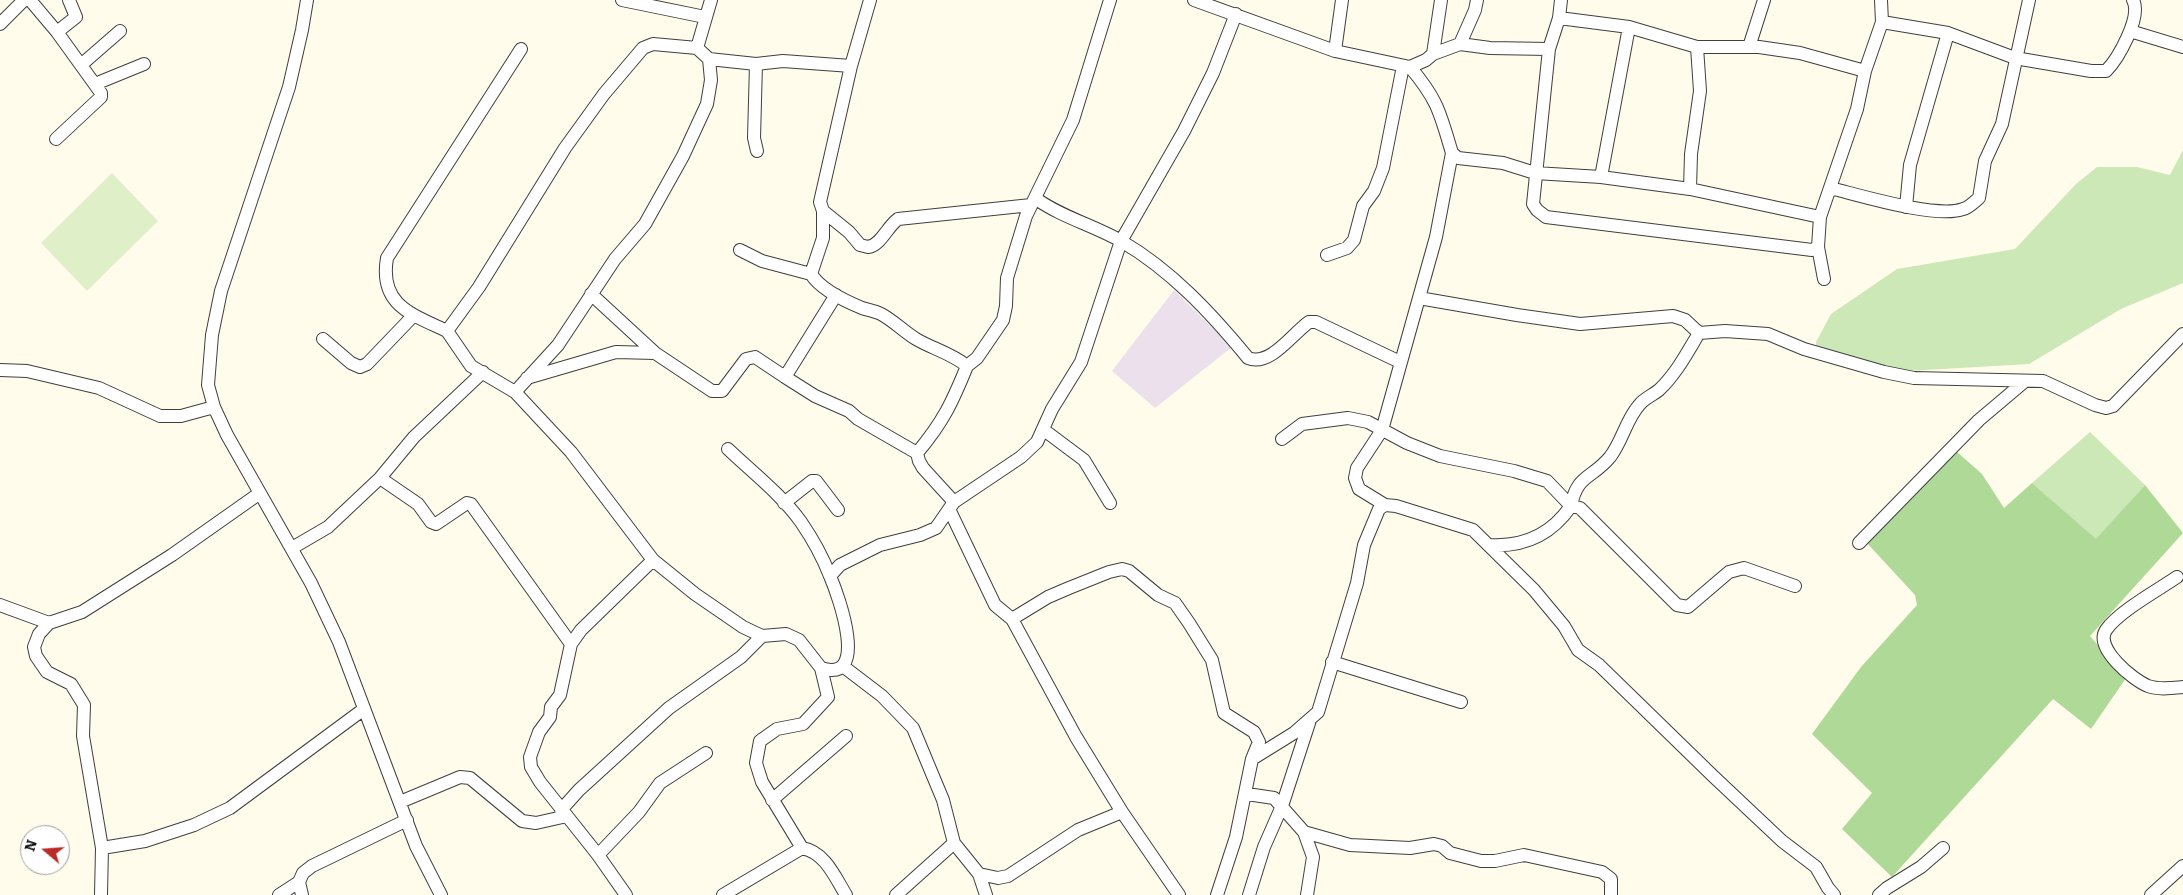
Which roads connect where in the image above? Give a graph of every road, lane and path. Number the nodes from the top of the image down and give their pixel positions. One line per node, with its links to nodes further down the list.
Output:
1 (24, 0): 22 (street)
2 (30, 0): 25 (street)
3 (69, 0): 25 (street)
4 (306, 0): 80 (street)
5 (622, 0): 19 (street)
6 (711, 0): 19 (street)
7 (870, 0): 42 (street)
8 (1110, 0): 53 (street)
9 (1194, 0): 18 (street)
10 (1342, 0): 35 (street)
11 (1441, 0): 36 (street)
12 (1477, 0): 28 (street)
13 (1562, 0): 20 (street)
14 (1764, 0): 29 (street)
15 (1881, 0): 21 (street)
16 (2029, 0): 37 (street)
17 (2133, 0): 27 (street)
18 (1236, 14): 35 (street); 57 (street)
19 (705, 17): 32 (street)
20 (1559, 18): 23 (street); 34 (street)
21 (1882, 22): 26 (street); 44 (street)
22 (0, 24)
23 (1629, 27): 30 (street); 50 (street)
24 (120, 31): 41 (street)
25 (57, 32): 41 (street)
26 (1948, 32): 37 (street); 54 (street)
27 (2130, 32): 31 (street); 37 (street)
28 (1460, 44): 34 (street); 36 (street)
29 (1749, 46): 30 (street); 44 (street)
30 (1698, 47): 52 (street)
31 (2183, 47)
32 (697, 48): 38 (street); 67 (street)
33 (521, 49): 66 (street)
34 (1549, 49): 49 (street)
35 (1335, 51): 43 (street)
36 (1433, 54): 43 (street)
37 (2016, 58): 54 (street)
38 (709, 59): 40 (street); 63 (street)
39 (144, 64): 45 (street)
40 (756, 64): 42 (street); 47 (street)
41 (81, 65): 45 (street)
42 (851, 66): 55 (street)
43 (1407, 67): 48 (street); 60 (street)
44 (1864, 71): 51 (street)
45 (98, 90): 46 (street)
46 (56, 139)
47 (757, 151)
48 (1452, 153): 49 (street); 65 (street)
49 (1535, 173): 50 (street); 58 (street)
50 (1601, 177): 52 (street)
51 (1830, 188): 54 (street); 56 (street)
52 (1690, 189): 56 (street)
53 (1033, 202): 55 (street); 57 (street); 73 (street)
54 (1906, 207)
55 (823, 211): 61 (street)
56 (1820, 217): 58 (street)
57 (1121, 241): 72 (street); 81 (street)
58 (1818, 247): 62 (street)
59 (740, 250): 61 (street)
60 (1327, 255)
61 (811, 274): 64 (street)
62 (1824, 279)
63 (591, 294): 71 (street); 77 (street)
64 (836, 295): 73 (street); 76 (street)
65 (1419, 298): 68 (street); 72 (street)
66 (414, 316): 67 (street); 70 (street)
67 (447, 331): 75 (street)
68 (1699, 333): 78 (street); 92 (street)
69 (2183, 334): 78 (street)
70 (324, 339)
71 (655, 353): 76 (street); 77 (street)
72 (1400, 362): 82 (street)
73 (967, 366): 85 (street)
74 (0, 370): 80 (street)
75 (483, 372): 79 (street); 86 (street)
76 (785, 377): 85 (street)
77 (527, 378): 79 (street)
78 (2024, 382): 94 (street)
79 (515, 392): 97 (street)
80 (214, 407): 87 (street)
81 (1044, 430): 89 (street); 91 (street)
82 (1382, 430): 83 (street); 90 (street); 92 (street)
83 (1282, 439)
84 (728, 449): 88 (street)
85 (917, 453): 91 (street)
86 (380, 478): 96 (street); 105 (street)
87 (260, 493): 96 (street); 103 (street)
88 (784, 503): 93 (street); 98 (street)
89 (1110, 503)
90 (1385, 505): 95 (street); 106 (street)
91 (952, 506): 98 (street); 102 (street)
92 (1571, 506): 95 (street); 100 (street)
93 (838, 510)
94 (1859, 543)
95 (1490, 545): 146 (street)
96 (292, 548): 111 (street)
97 (653, 560): 104 (street); 105 (street)
98 (830, 576): 107 (street)
99 (2177, 577): 109 (street)
100 (1795, 586)
101 (0, 605): 103 (street)
102 (1012, 620): 115 (street); 120 (street)
103 (49, 623): 125 (street)
104 (762, 636): 108 (street); 121 (street)
105 (571, 644): 121 (street)
106 (1332, 662): 110 (street); 112 (street)
107 (844, 667): 108 (street); 124 (street)
108 (821, 668): 117 (street)
109 (2183, 687)
110 (1461, 702)
111 (364, 709): 118 (street); 125 (street)
112 (1310, 720): 115 (street); 119 (street)
113 (846, 736): 117 (street)
114 (706, 753): 128 (street)
115 (1252, 759): 116 (street)
116 (1247, 794): 119 (street); 142 (street)
117 (772, 800): 126 (street)
118 (400, 802): 121 (street); 122 (street)
119 (1282, 806): 123 (street); 143 (street)
120 (1122, 812): 130 (street); 141 (street)
121 (564, 813): 128 (street)
122 (407, 820): 131 (street); 135 (street)
123 (1304, 832): 144 (street); 145 (street)
124 (954, 843): 130 (street); 139 (street)
125 (102, 848): 132 (street)
126 (802, 848): 137 (street); 138 (street)
127 (1943, 848): 147 (street)
128 (598, 855): 136 (street)
129 (2183, 866): 148 (street)
130 (980, 874): 140 (street)
131 (299, 882): 133 (street); 134 (street)
132 (101, 895)
133 (279, 895)
134 (302, 895)
135 (441, 895)
136 (626, 895)
137 (723, 895)
138 (846, 895)
139 (896, 895)
140 (986, 895)
141 (1180, 895)
142 (1218, 895)
143 (1249, 895)
144 (1307, 895)
145 (1611, 895)
146 (1834, 895)
147 (1879, 895)
148 (2151, 895)

